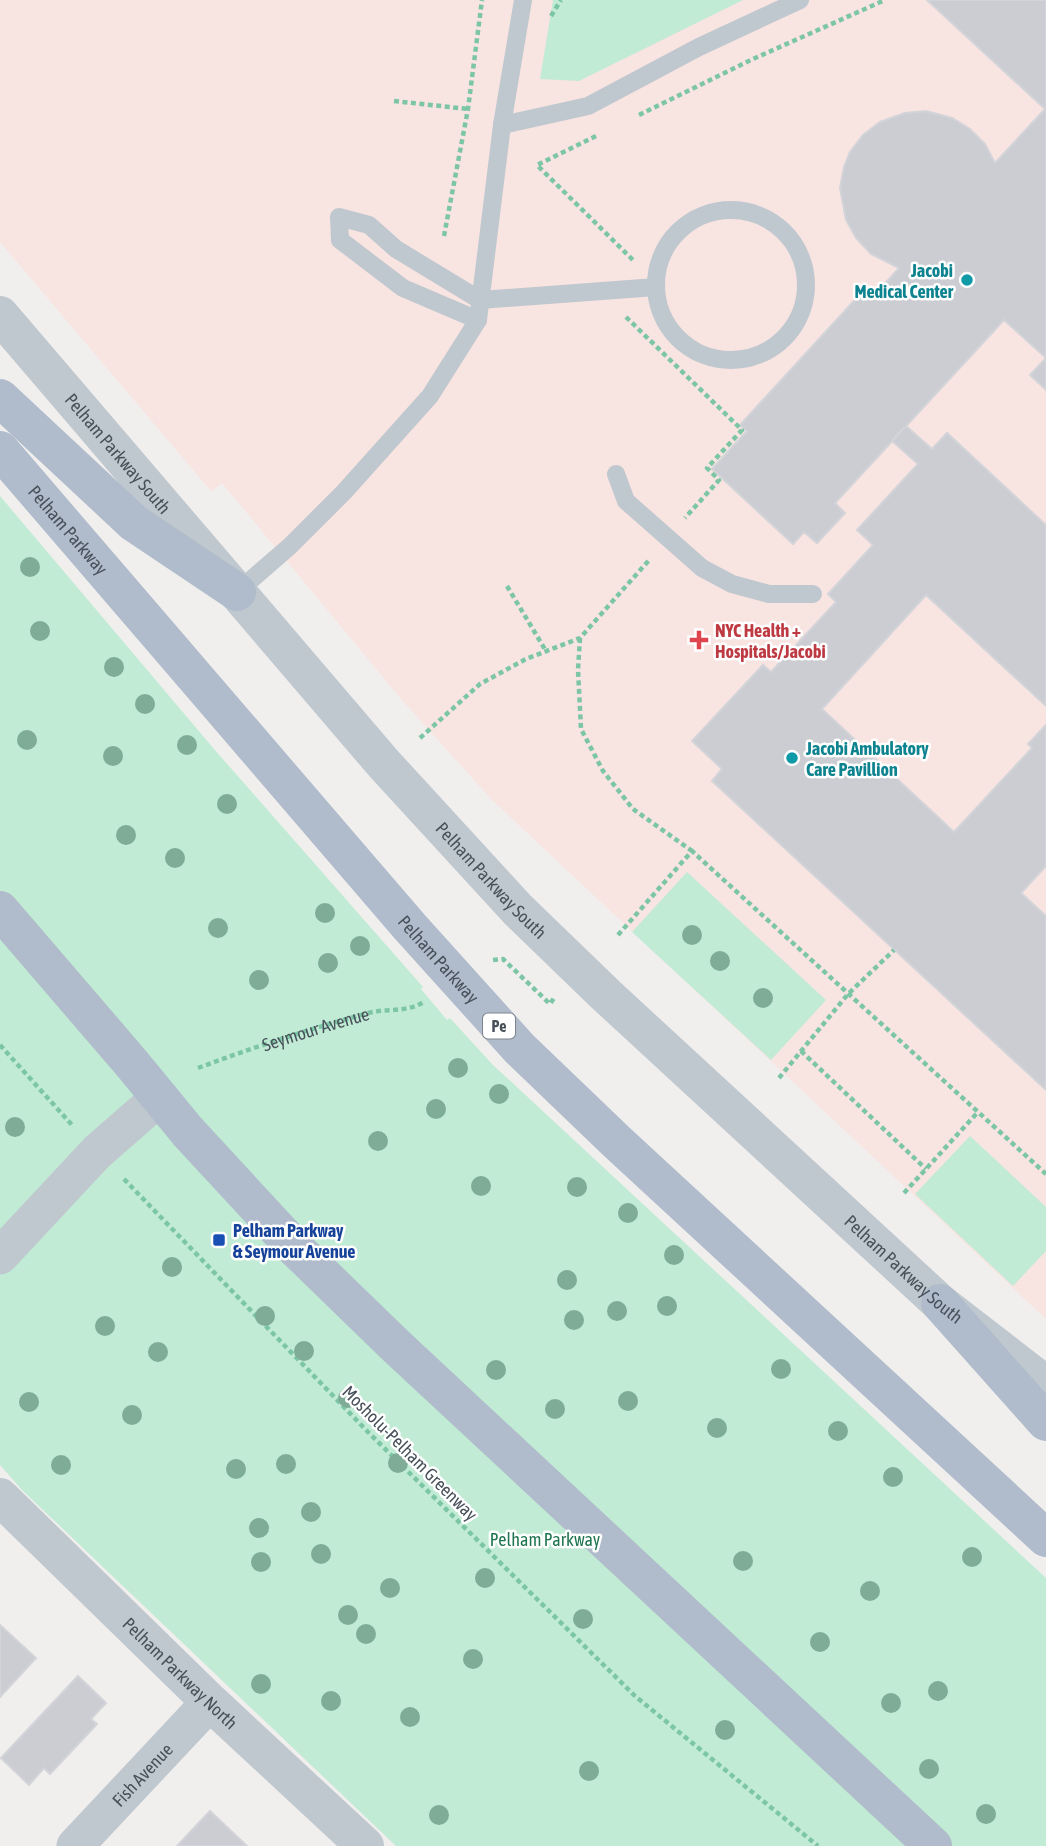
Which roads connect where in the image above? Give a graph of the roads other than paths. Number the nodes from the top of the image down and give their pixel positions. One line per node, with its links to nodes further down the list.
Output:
1 (523, 0): 3 (lane)
2 (800, 0): 3 (lane)
3 (502, 125): 5 (lane)
4 (656, 287): 4 (lane); 5 (lane)
5 (480, 300): 7 (lane); 7 (lane)
6 (0, 315): 11 (street, Pelham Parkway South)
7 (478, 320): 11 (lane)
8 (0, 398): 11 (main road)
9 (0, 450): 20 (main road, Pelham Parkway / Pe)
10 (616, 474): 12 (lane)
11 (237, 592): 16 (street, Pelham Parkway South)
12 (813, 594)
13 (0, 910): 14 (main road)
14 (160, 1097): 15 (street); 24 (main road)
15 (0, 1256)
16 (940, 1303): 17 (street, Pelham Parkway South); 18 (main road)
17 (1046, 1385)
18 (1046, 1422)
19 (0, 1497): 21 (street, Pelham Parkway North)
20 (1046, 1538)
21 (210, 1702): 22 (street, Fish Avenue); 23 (street, Pelham Parkway North)
22 (75, 1846)
23 (365, 1846)
24 (933, 1846)

